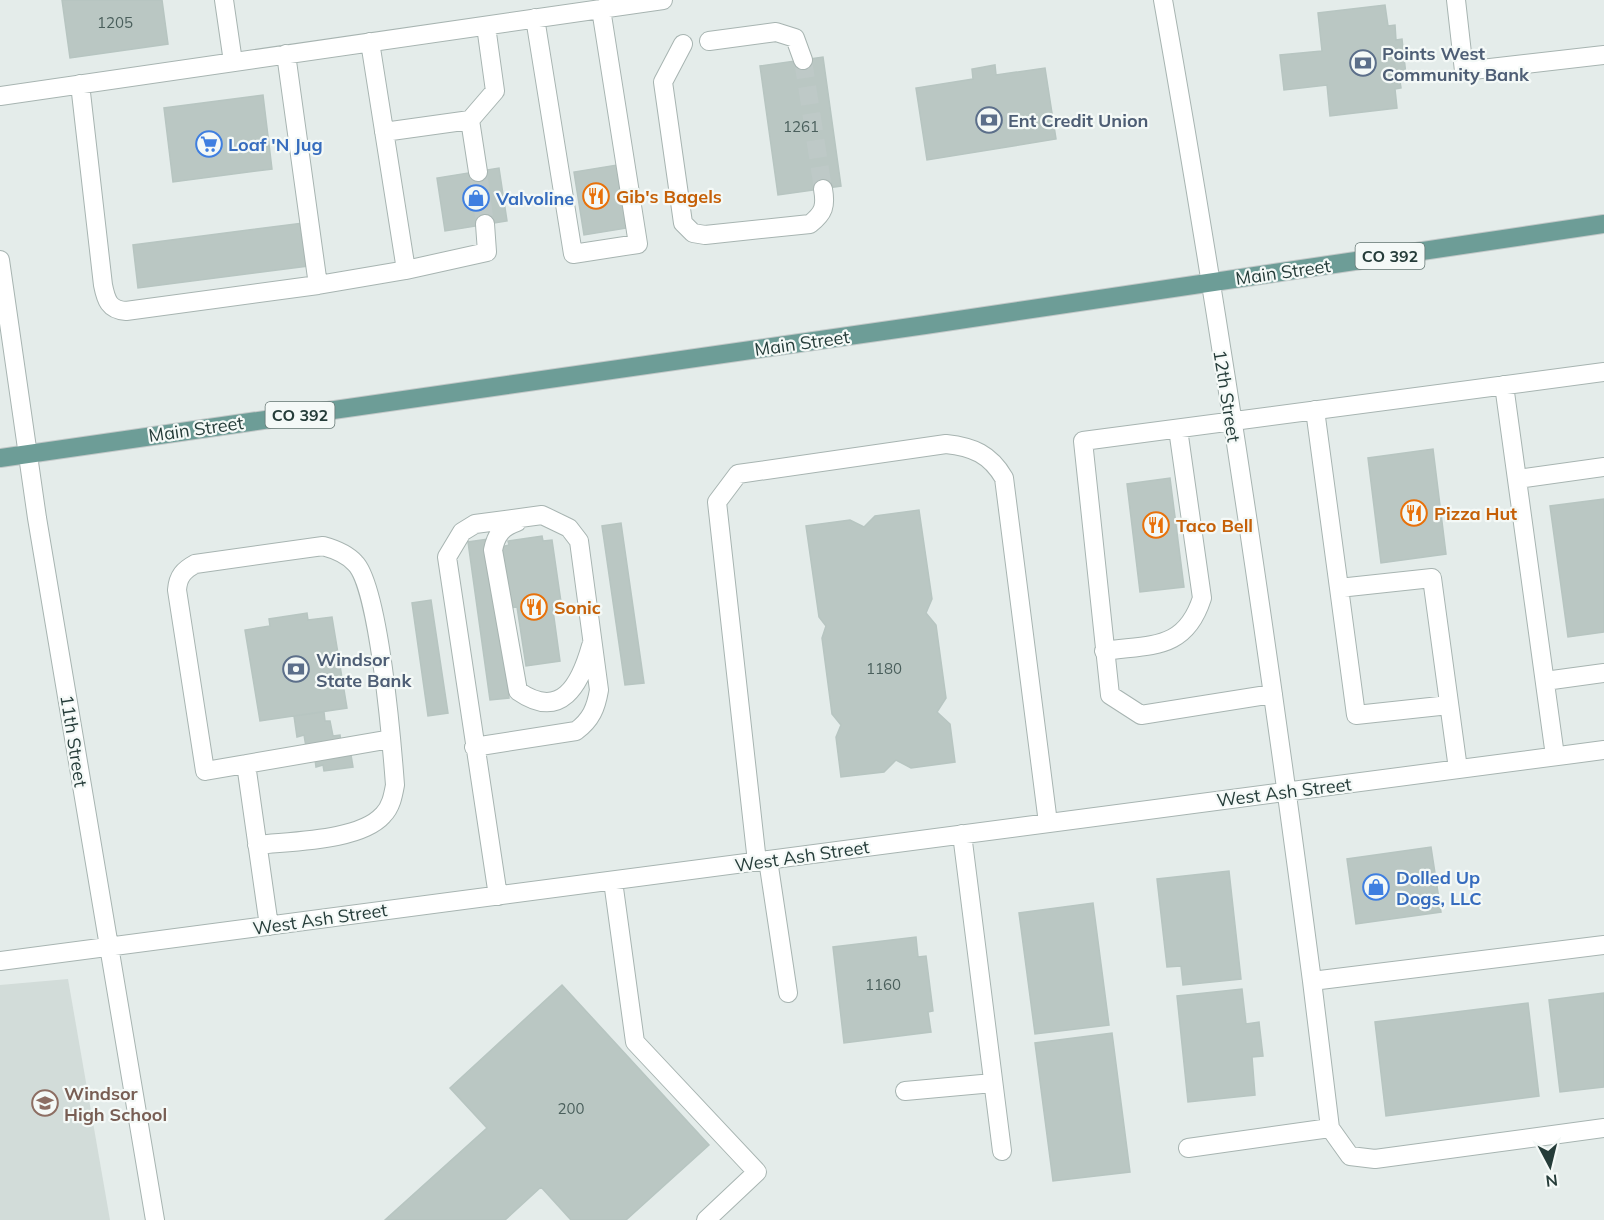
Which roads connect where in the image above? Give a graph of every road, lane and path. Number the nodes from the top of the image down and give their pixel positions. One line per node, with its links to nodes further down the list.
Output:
1 (224, 0): 14 (street)
2 (663, 0): 5 (street)
3 (1163, 0): 25 (street, 12th Street)
4 (1456, 0): 12 (street)
5 (601, 9): 6 (street); 6 (street)
6 (535, 18): 7 (street)
7 (486, 26): 9 (street); 17 (street)
8 (709, 41): 13 (street)
9 (370, 42): 11 (street); 18 (street)
10 (683, 44): 20 (street)
11 (286, 54): 14 (street); 26 (street)
12 (1604, 55)
13 (803, 60)
14 (233, 62): 15 (street)
15 (80, 84): 16 (street); 26 (street)
16 (0, 96)
17 (470, 120): 18 (street); 19 (street)
18 (384, 132): 24 (street)
19 (478, 172)
20 (823, 189)
21 (485, 224): 24 (street)
22 (1604, 224): 25 (main road, Main Street / CO 392)
23 (0, 260): 32 (street, 11th Street)
24 (406, 270): 26 (street)
25 (1210, 283): 30 (street, 12th Street); 32 (main road, Main Street / CO 392)
26 (318, 285)
27 (1604, 372): 28 (street)
28 (1504, 385): 29 (street); 35 (street)
29 (1315, 410): 30 (street); 37 (street)
30 (1231, 422): 31 (street); 42 (street, 12th Street)
31 (1178, 429): 39 (street); 39 (street)
32 (27, 454): 33 (main road, Main Street / CO 392); 59 (street, 11th Street)
33 (0, 458)
34 (1604, 467): 35 (street)
35 (1518, 479): 41 (street)
36 (542, 515): 38 (street); 38 (street); 45 (street)
37 (1339, 588): 43 (street); 43 (street)
38 (593, 640): 45 (street)
39 (1104, 651): 42 (street)
40 (1604, 673): 41 (street)
41 (1545, 681): 47 (street)
42 (1273, 694): 50 (street, 12th Street)
43 (1449, 705): 49 (street)
44 (391, 739): 48 (street); 48 (street); 53 (street)
45 (474, 747): 56 (street)
46 (1604, 750): 47 (street, West Ash Street)
47 (1556, 756): 49 (street, West Ash Street)
48 (246, 764): 53 (street)
49 (1458, 770): 50 (street, West Ash Street)
50 (1287, 792): 51 (street, West Ash Street); 61 (street, 12th Street)
51 (1048, 823): 52 (street, West Ash Street); 54 (street)
52 (962, 834): 54 (street, West Ash Street); 63 (street)
53 (257, 845): 57 (street)
54 (762, 861): 55 (street, West Ash Street); 62 (street)
55 (613, 881): 56 (street, West Ash Street); 70 (street)
56 (498, 896): 57 (street, West Ash Street)
57 (269, 926): 59 (street, West Ash Street)
58 (1604, 945): 61 (street)
59 (109, 948): 60 (street, West Ash Street); 69 (street, 11th Street)
60 (0, 961)
61 (1312, 981): 65 (street, 12th Street)
62 (788, 993)
63 (993, 1083): 64 (street); 68 (street)
64 (905, 1091)
65 (1330, 1128): 66 (street); 67 (street)
66 (1604, 1128)
67 (1188, 1148)
68 (1002, 1151)
69 (155, 1220)
70 (706, 1220)

